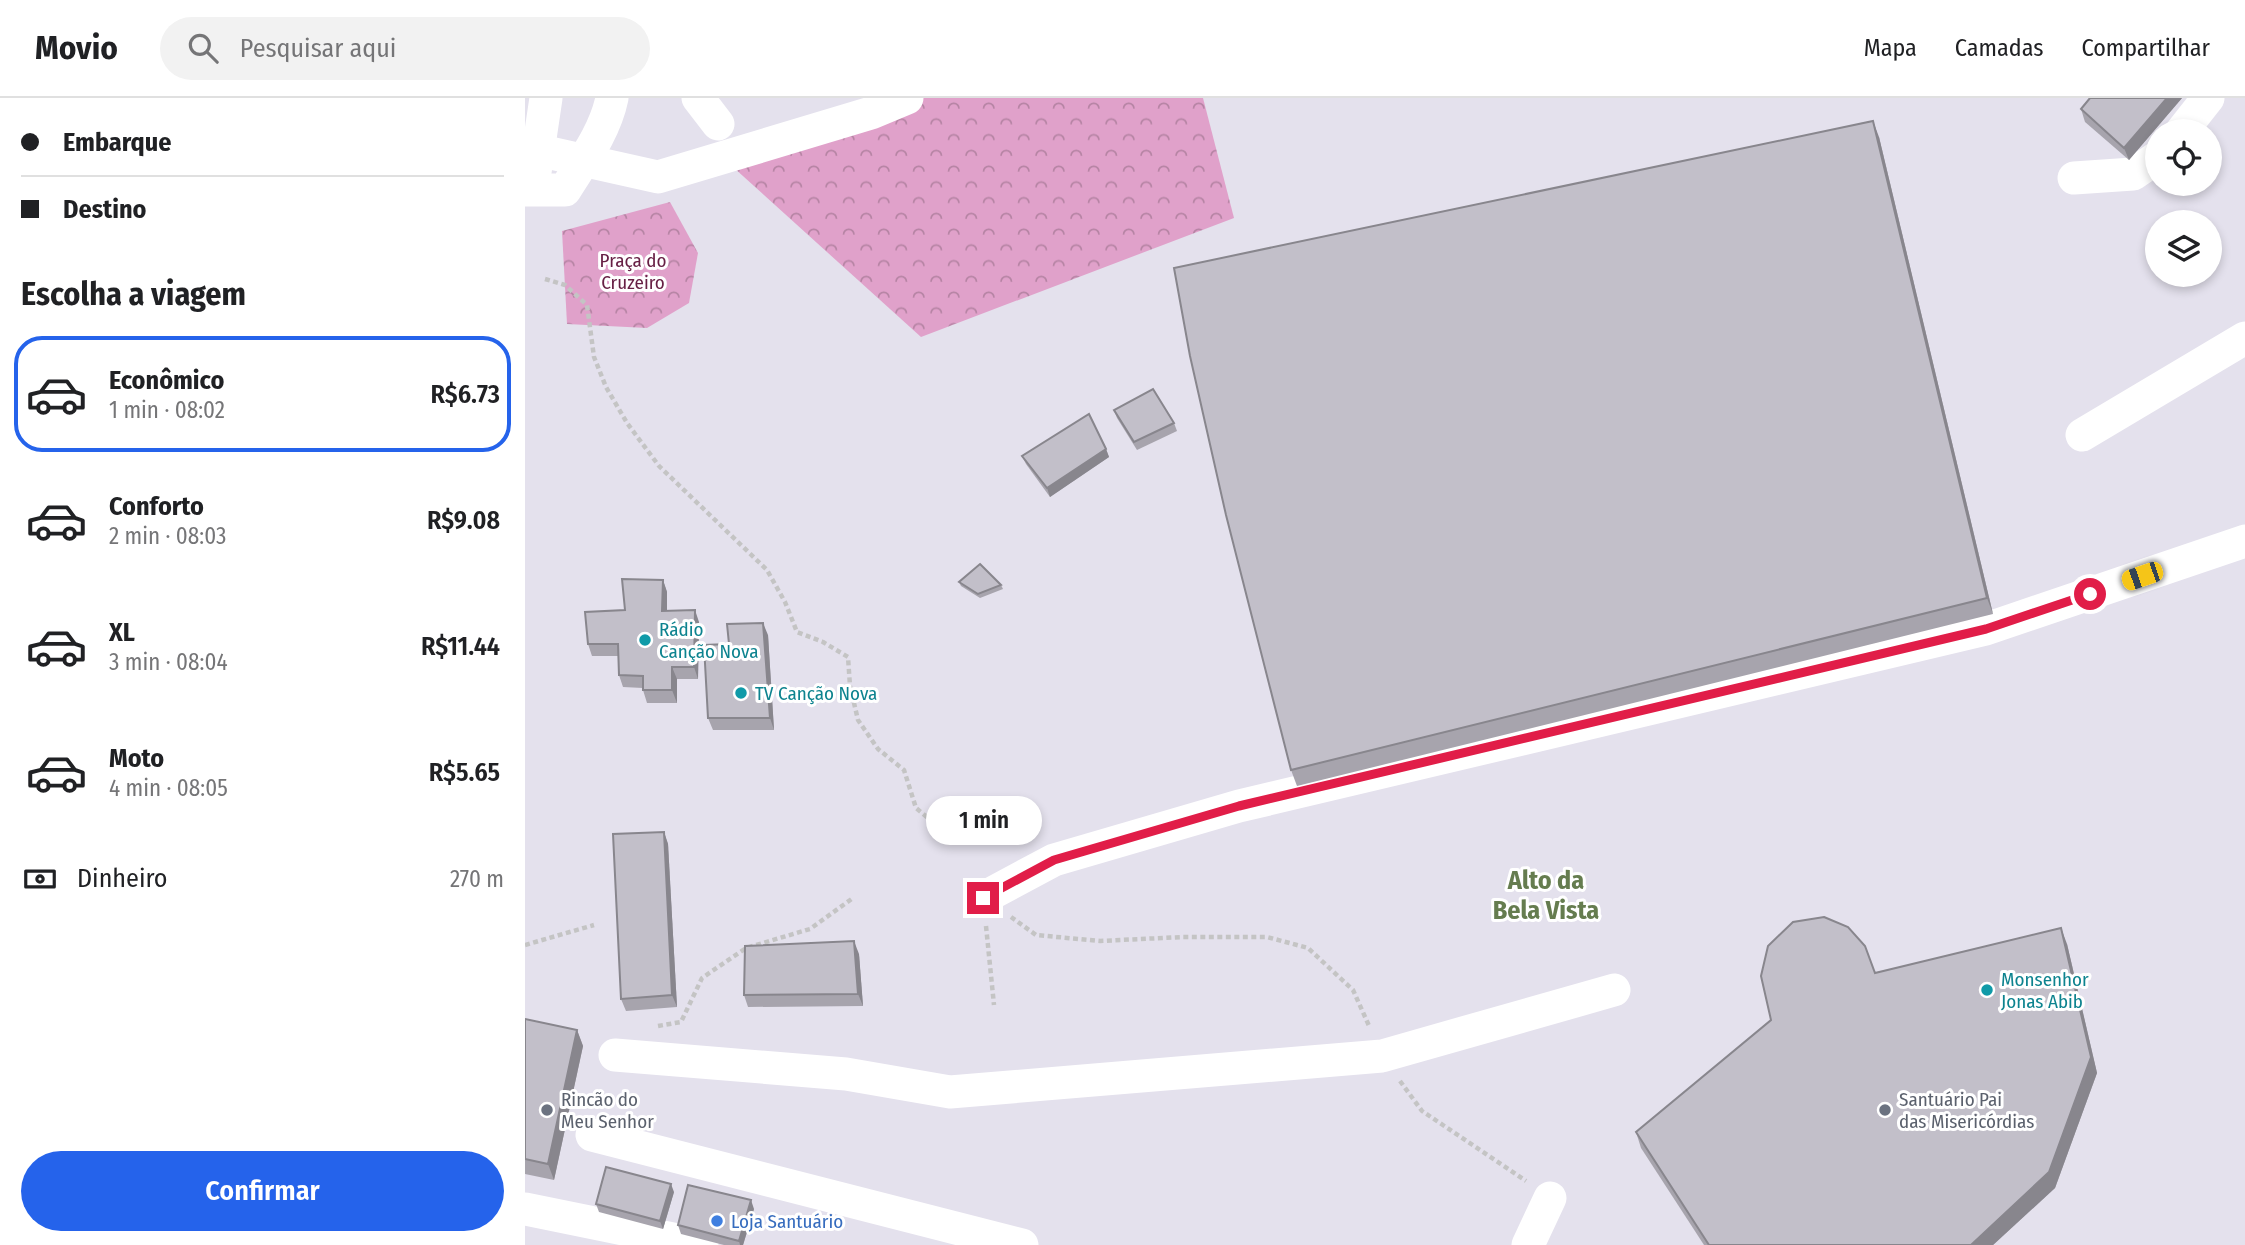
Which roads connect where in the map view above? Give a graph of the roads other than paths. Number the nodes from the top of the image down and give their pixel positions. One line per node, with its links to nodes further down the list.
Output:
1 (546, 98): 8 (street)
2 (612, 98): 9 (street)
3 (698, 98): 7 (street)
4 (907, 98): 9 (street)
5 (2208, 98): 6 (street)
6 (2191, 119)
7 (718, 124)
8 (537, 150): 9 (street); 12 (street)
9 (583, 160): 12 (street)
10 (2145, 166): 11 (street)
11 (2074, 178)
12 (541, 189)
13 (2245, 338): 14 (street)
14 (2082, 435)
15 (2245, 541): 16 (street)
16 (983, 898)
17 (1614, 990): 18 (street)
18 (615, 1055)
19 (592, 1135): 23 (street)
20 (1550, 1198): 24 (street)
21 (525, 1209): 22 (street)
22 (702, 1245)
23 (1022, 1245)
24 (1528, 1245)

